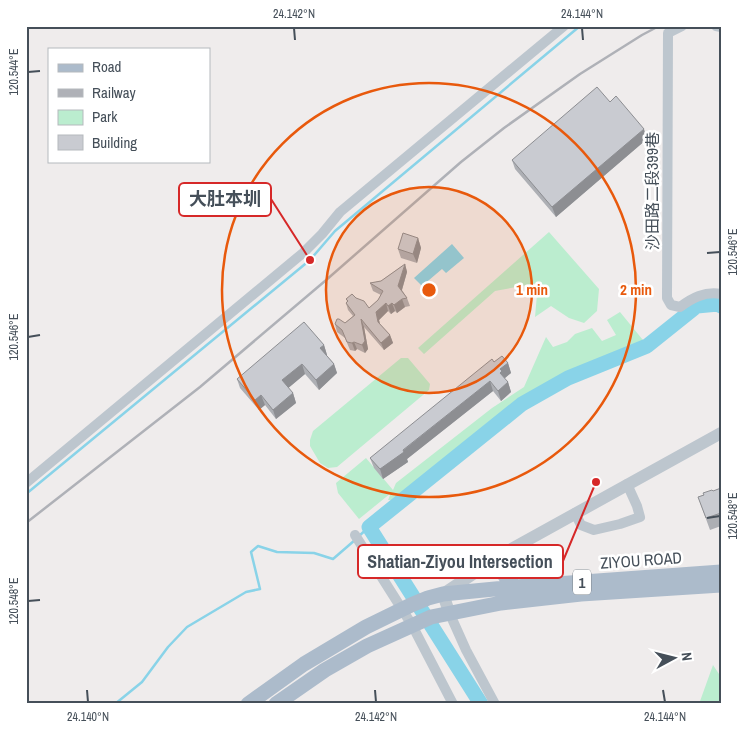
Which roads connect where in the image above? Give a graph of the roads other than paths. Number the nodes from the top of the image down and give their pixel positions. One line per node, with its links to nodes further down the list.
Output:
1 (564, 26): 7 (street)
2 (716, 26): 4 (street)
3 (679, 27): 5 (street, 沙田路二段399巷)
4 (721, 27)
5 (721, 294)
6 (721, 433): 8 (street)
7 (26, 483)
8 (627, 484): 9 (street); 9 (street)
9 (575, 513): 11 (street)
10 (355, 535): 16 (street)
11 (506, 552): 14 (main road); 15 (street)
12 (721, 572): 14 (main road, ZIYOU ROAD / 1)
13 (721, 585): 17 (main road, ZIYOU ROAD / 1)
14 (515, 587): 15 (main road, ZIYOU ROAD / 1)
15 (443, 594): 16 (main road, 1); 17 (street)
16 (407, 607): 18 (street); 19 (main road, 1)
17 (449, 612): 18 (main road, 1); 22 (street)
18 (422, 621): 20 (main road, 1); 21 (street)
19 (248, 704)
20 (276, 704)
21 (454, 704)
22 (495, 704)

